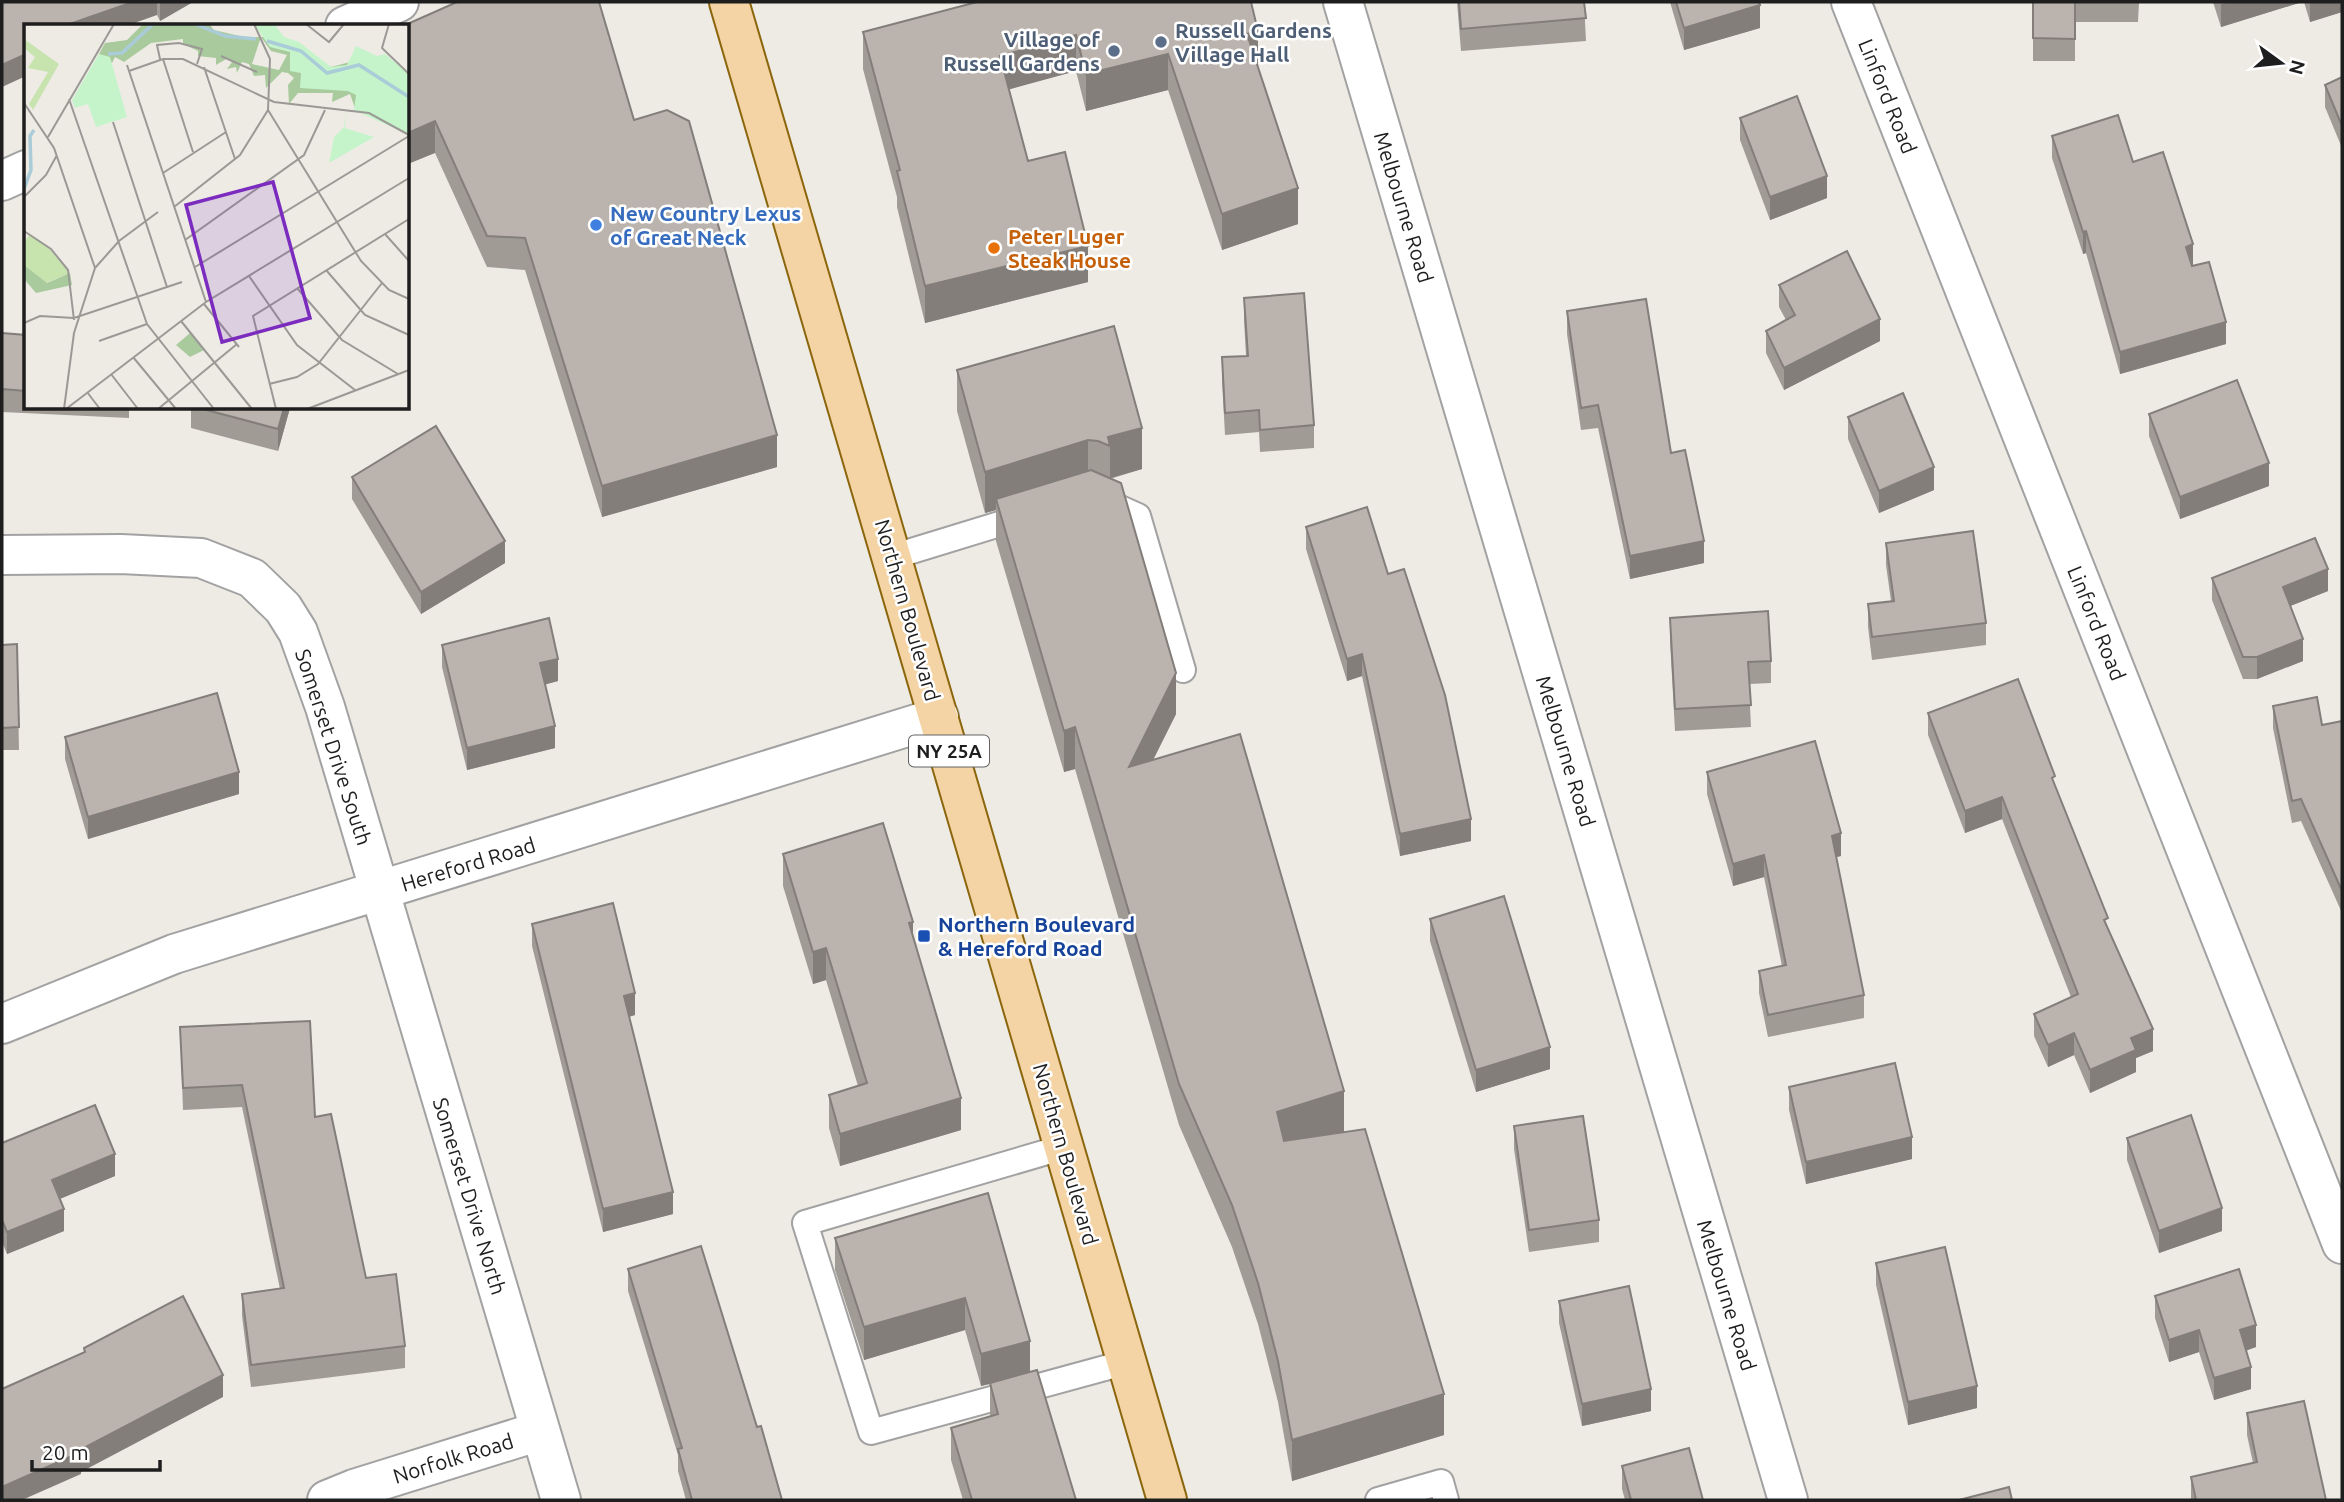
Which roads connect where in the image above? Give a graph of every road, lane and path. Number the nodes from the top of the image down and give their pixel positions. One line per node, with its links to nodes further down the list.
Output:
1 (399, 2): 5 (street)
2 (729, 2): 11 (main road, Northern Boulevard / NY 25A)
3 (1343, 2): 25 (street, Melbourne Road)
4 (1851, 2): 17 (street, Linford Road)
5 (350, 24)
6 (24, 171): 7 (street)
7 (2, 181)
8 (1079, 500): 12 (lane)
9 (1052, 508): 11 (lane)
10 (2, 555): 14 (street, Somerset Drive South)
11 (892, 557): 13 (main road, Northern Boulevard / NY 25A)
12 (1184, 670)
13 (939, 717): 14 (street, Hereford Road); 16 (main road, Northern Boulevard / NY 25A)
14 (379, 891): 15 (street, Hereford Road); 19 (street, Somerset Drive North)
15 (2, 1024)
16 (1064, 1147): 18 (main road, Northern Boulevard / NY 25A); 18 (lane)
17 (2342, 1244)
18 (1127, 1362): 22 (main road, Northern Boulevard / NY 25A)
19 (540, 1431): 20 (street, Norfolk Road); 21 (street, Somerset Drive North)
20 (327, 1500)
21 (561, 1500)
22 (1167, 1500)
23 (1378, 1500): 24 (lane)
24 (1446, 1500)
25 (1788, 1500)

